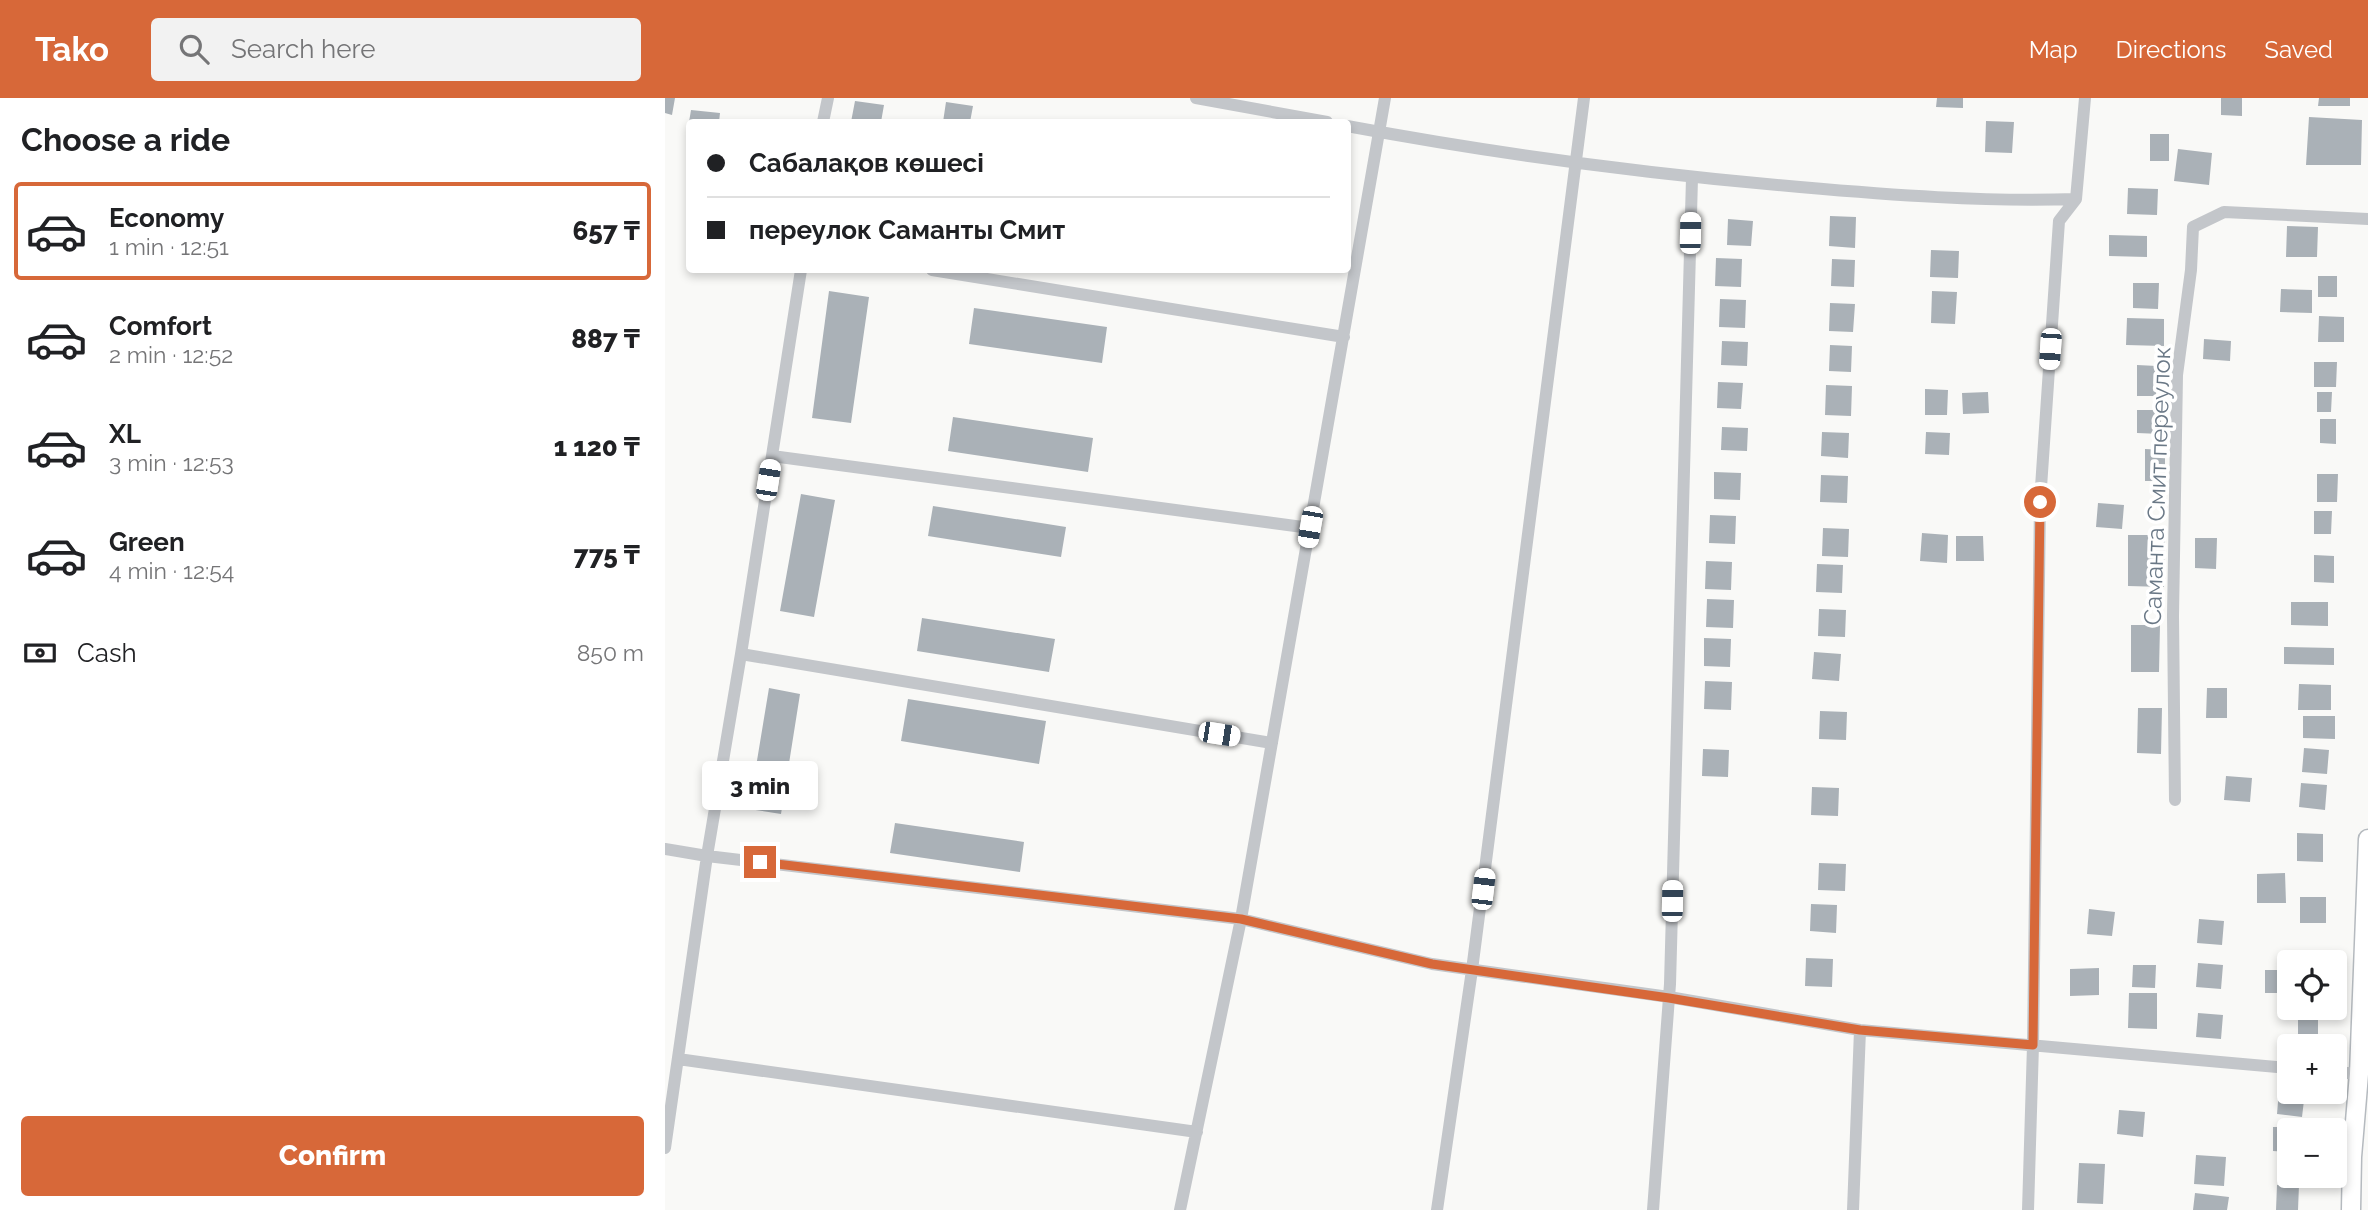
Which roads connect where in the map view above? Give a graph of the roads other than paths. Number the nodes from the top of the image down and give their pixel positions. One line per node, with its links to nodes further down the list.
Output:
1 (828, 98): 6 (street)
2 (1196, 98): 7 (street)
3 (1385, 98): 9 (street)
4 (1584, 98): 10 (street)
5 (2085, 98): 12 (street)
6 (824, 119)
7 (1311, 119)
8 (1351, 127): 9 (street)
9 (1380, 132): 10 (street); 16 (street)
10 (1576, 164): 11 (street); 26 (street)
11 (1692, 178): 12 (street); 27 (street)
12 (2076, 199): 29 (street)
13 (2368, 219): 21 (street, Саманта Смит переулок)
14 (801, 273): 17 (street)
15 (950, 273): 16 (street)
16 (1344, 337): 18 (street)
17 (772, 456): 18 (street); 19 (street)
18 (1310, 527): 20 (street)
19 (741, 654): 20 (street); 24 (street)
20 (1272, 743): 25 (street)
21 (2175, 800)
22 (2368, 839): 33 (main road)
23 (665, 849): 24 (street)
24 (707, 856): 25 (street); 30 (street)
25 (1241, 919): 26 (street); 34 (street)
26 (1472, 970): 27 (street); 37 (street)
27 (1669, 998): 28 (street); 38 (street)
28 (1860, 1030): 29 (street); 39 (street)
29 (2033, 1045): 31 (street); 40 (street)
30 (678, 1059): 34 (street); 35 (street)
31 (2277, 1067)
32 (2347, 1073): 33 (street)
33 (2359, 1074): 41 (main road)
34 (1197, 1132): 36 (street)
35 (665, 1147)
36 (1180, 1210)
37 (1437, 1210)
38 (1653, 1210)
39 (1853, 1210)
40 (2028, 1210)
41 (2351, 1210)

